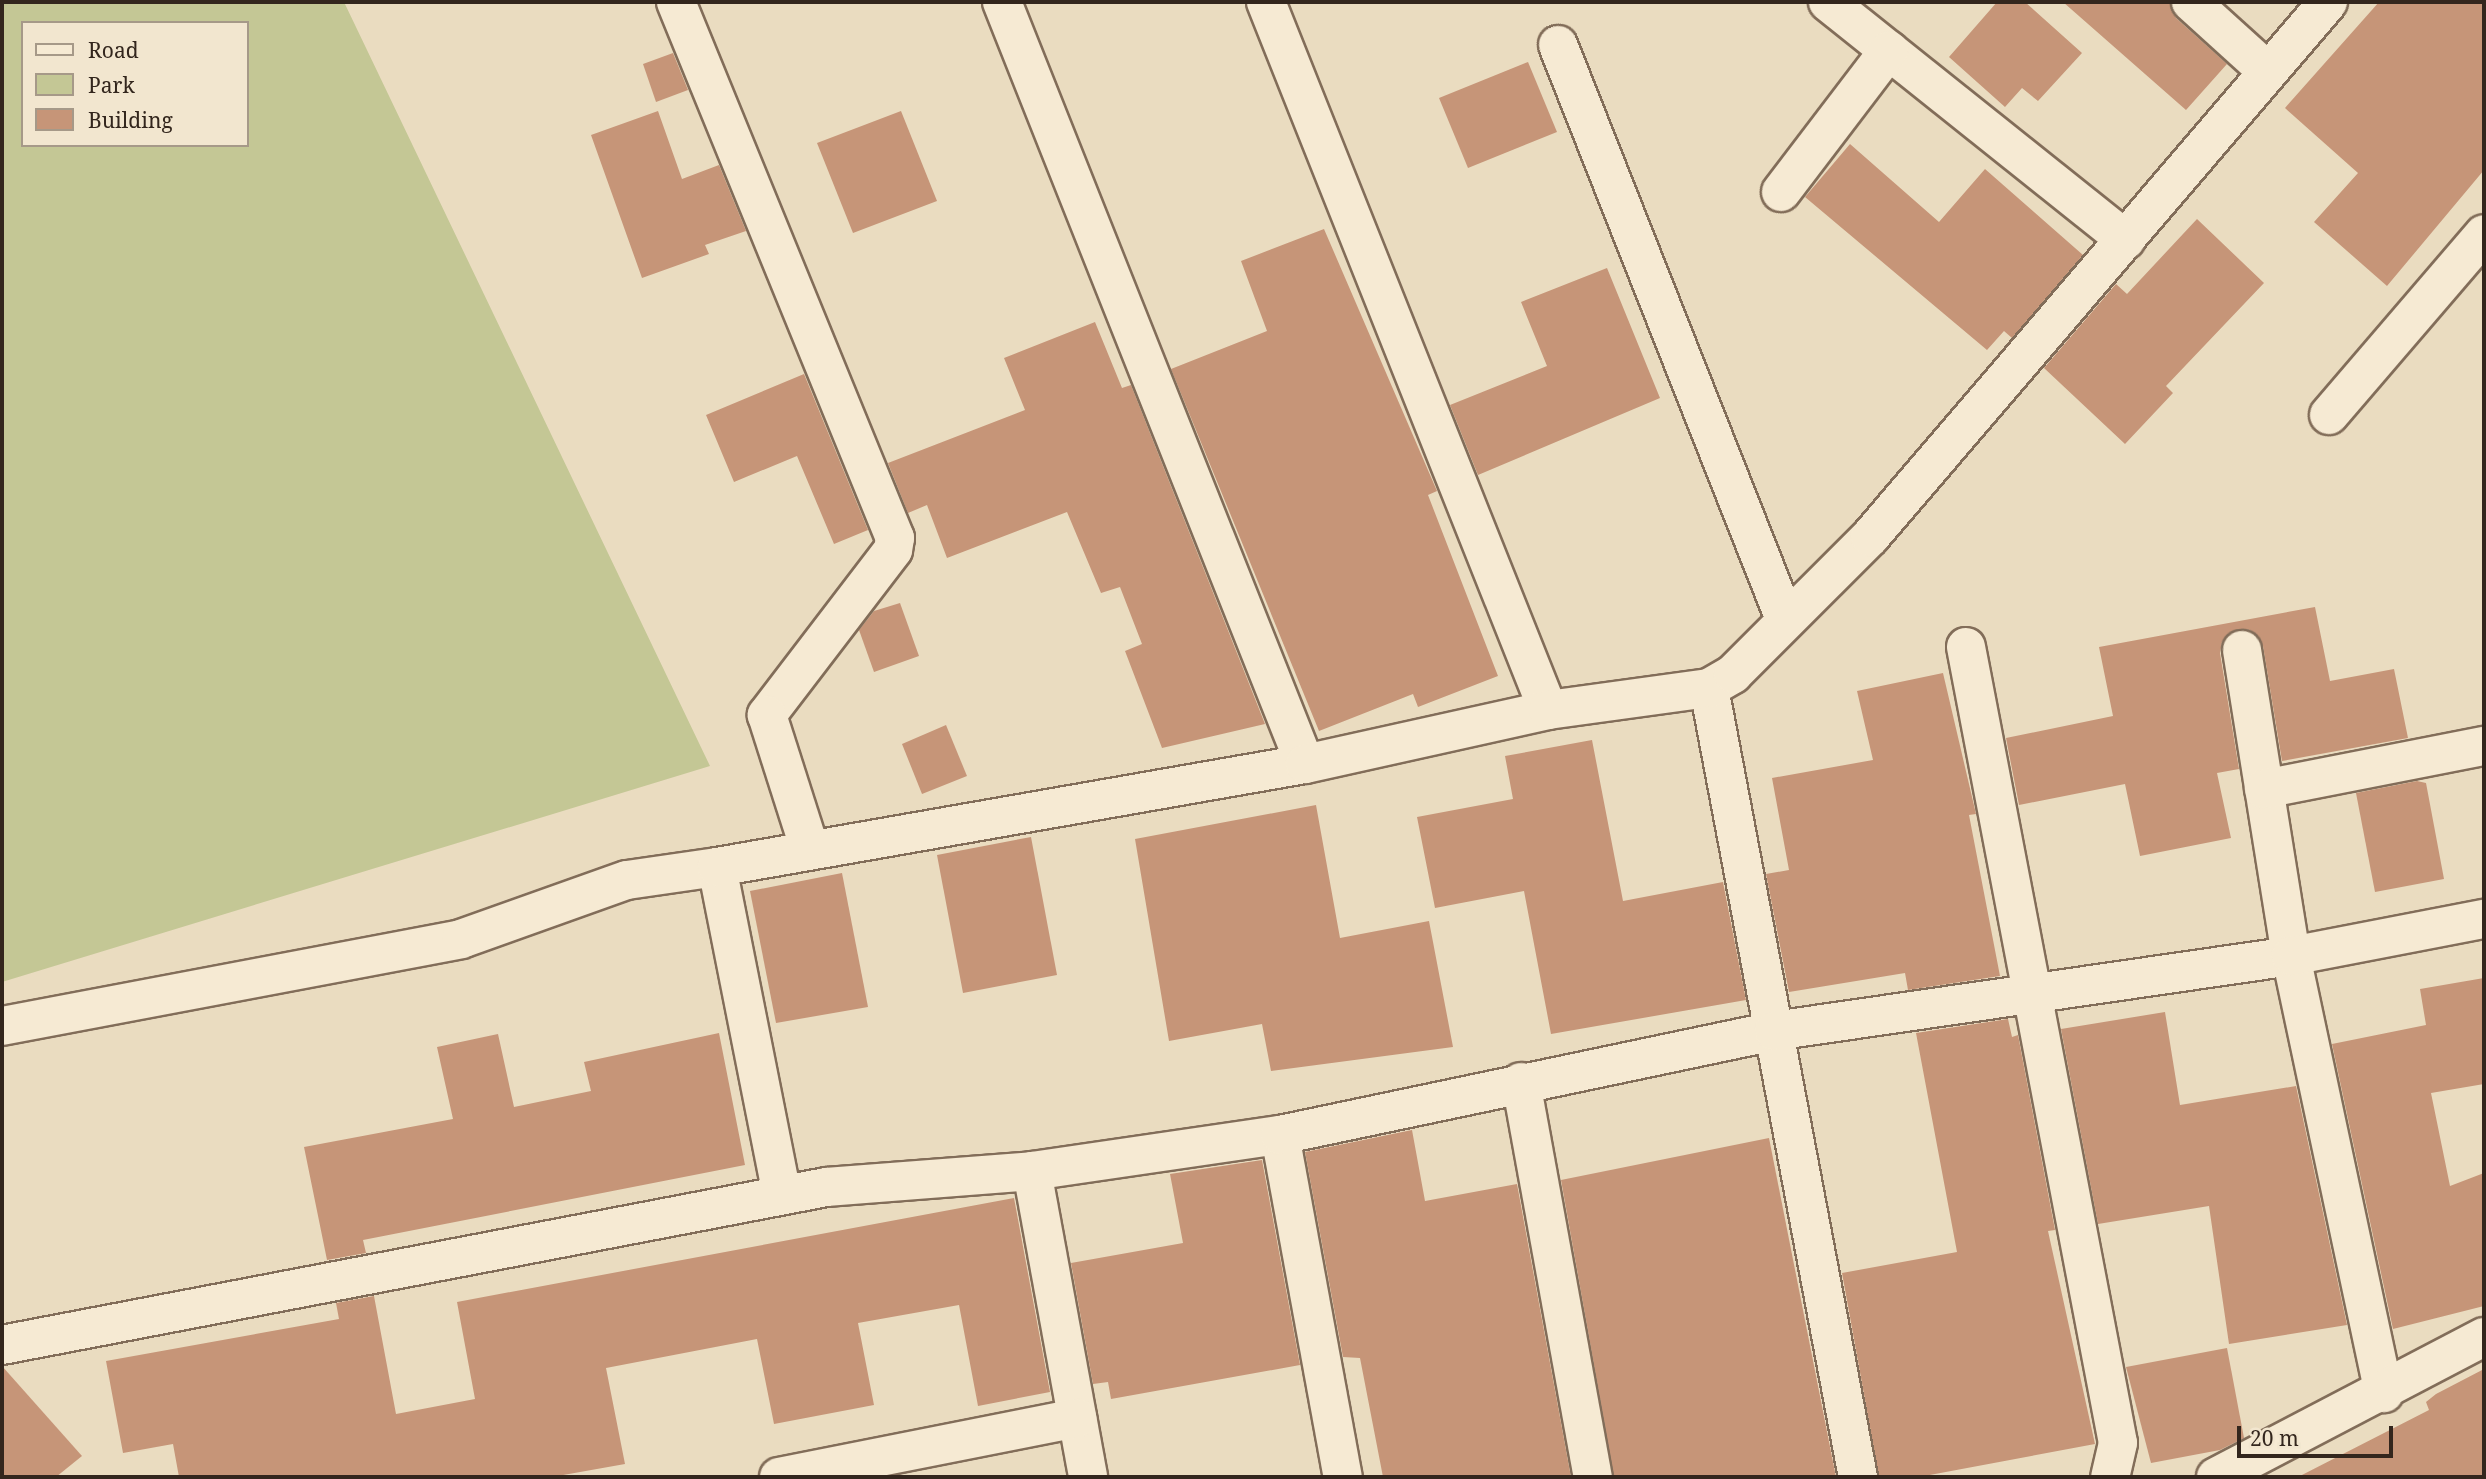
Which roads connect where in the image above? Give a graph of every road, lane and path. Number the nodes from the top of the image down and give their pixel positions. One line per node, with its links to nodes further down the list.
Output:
1 (676, 2): 22 (street)
2 (1002, 2): 20 (street)
3 (1266, 2): 18 (street)
4 (1828, 2): 8 (street)
5 (2191, 2): 9 (street)
6 (2328, 2): 9 (street)
7 (1558, 46): 14 (street)
8 (1889, 50): 10 (street); 12 (street)
9 (2267, 71): 12 (street)
10 (1781, 192)
11 (2484, 234): 13 (street)
12 (2126, 240): 14 (street)
13 (2329, 415)
14 (1785, 620): 17 (street)
15 (1966, 647): 26 (street)
16 (2242, 650): 21 (street)
17 (1709, 688): 18 (street); 28 (street)
18 (1548, 710): 20 (street)
19 (2484, 746): 21 (street)
20 (1305, 764): 22 (street)
21 (2264, 789): 25 (street)
22 (810, 850): 23 (street)
23 (717, 867): 27 (street); 32 (street)
24 (2484, 919): 25 (street)
25 (2291, 956): 26 (street); 35 (street)
26 (2034, 994): 28 (street); 42 (street)
27 (2, 1026)
28 (1774, 1031): 29 (street); 41 (street)
29 (1521, 1082): 30 (street); 40 (street)
30 (1280, 1135): 31 (street); 39 (street)
31 (1032, 1171): 32 (street); 36 (street)
32 (782, 1195): 34 (street)
33 (2484, 1336): 35 (street)
34 (2, 1345)
35 (2384, 1393): 43 (street)
36 (1077, 1418): 37 (street); 38 (street)
37 (779, 1477)
38 (1088, 1477)
39 (1343, 1477)
40 (1593, 1477)
41 (1858, 1477)
42 (2109, 1477)
43 (2216, 1477)

